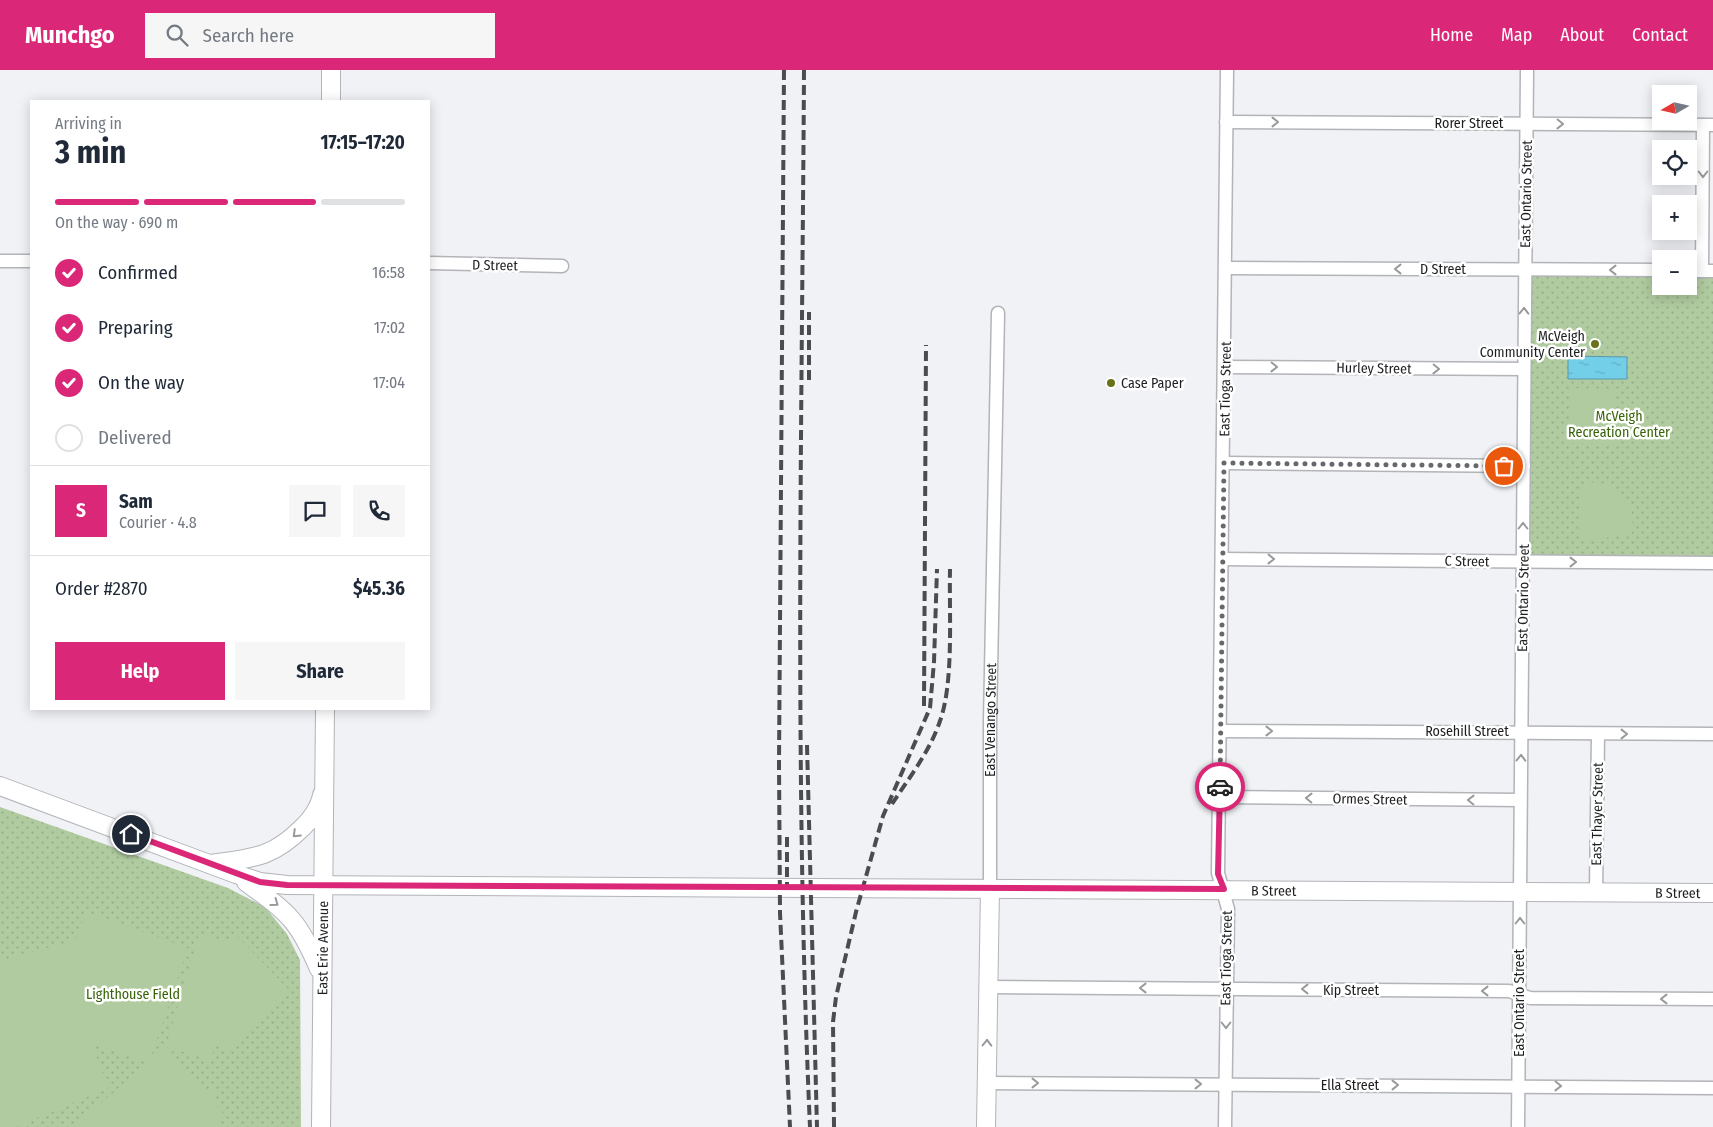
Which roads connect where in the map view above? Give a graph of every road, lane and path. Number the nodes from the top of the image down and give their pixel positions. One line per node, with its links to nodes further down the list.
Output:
1 (331, 70): 4 (main road)
2 (1227, 70): 5 (street, East Tioga Street)
3 (1528, 70): 6 (street, East Ontario Street)
4 (331, 100)
5 (1226, 122): 6 (street, Rorer Street, one-way to 6); 13 (street, East Tioga Street)
6 (1528, 124): 7 (street, Rorer Street, one-way to 7); 14 (street, East Ontario Street)
7 (1708, 125): 8 (street, one-way to 8)
8 (1708, 198): 16 (street)
9 (0, 261): 10 (street)
10 (30, 261)
11 (430, 263): 12 (street, D Street)
12 (562, 266)
13 (1226, 268): 14 (street, D Street, one-way to 13); 18 (street, East Tioga Street)
14 (1525, 269): 15 (street, D Street, one-way to 14); 19 (street, East Ontario Street, one-way to 14)
15 (1652, 270)
16 (1708, 271)
17 (998, 312): 37 (street, East Venango Street)
18 (1225, 367): 19 (street, Hurley Street, one-way to 19); 20 (street, East Tioga Street)
19 (1524, 369): 21 (street, East Ontario Street)
20 (1224, 463): 21 (street); 22 (street, East Tioga Street)
21 (1524, 466): 23 (street, East Ontario Street, one-way to 21)
22 (1222, 559): 23 (street, C Street, one-way to 23); 26 (street, East Tioga Street)
23 (1523, 562): 24 (street, C Street, one-way to 24); 27 (street, East Ontario Street)
24 (1713, 563)
25 (325, 710): 30 (main road, East Erie Avenue)
26 (1220, 731): 27 (street, Rosehill Street, one-way to 27); 32 (street, East Tioga Street)
27 (1521, 731): 28 (street, Rosehill Street); 33 (street, East Ontario Street, one-way to 27)
28 (1598, 734): 29 (street, Rosehill Street, one-way to 29); 40 (street, East Thayer Street)
29 (1713, 734)
30 (325, 777): 34 (main road, one-way to 34); 36 (main road, East Erie Avenue)
31 (0, 786): 34 (main road)
32 (1220, 797): 33 (street, Ormes Street, one-way to 32); 38 (street, East Tioga Street)
33 (1520, 800): 39 (street, East Ontario Street)
34 (209, 864): 35 (main road)
35 (236, 874): 36 (main road, B Street); 43 (main road, one-way to 43)
36 (324, 883): 37 (main road, B Street); 43 (main road, East Erie Avenue)
37 (990, 889): 38 (main road, B Street); 42 (main road, East Venango Street)
38 (1224, 889): 39 (main road, B Street); 44 (street, East Tioga Street)
39 (1520, 891): 40 (main road, B Street); 45 (street, East Ontario Street, one-way to 39)
40 (1596, 893): 41 (main road, B Street)
41 (1713, 893)
42 (988, 987): 44 (street, Kip Street, one-way to 42); 47 (main road, East Venango Street, one-way to 42)
43 (322, 988): 51 (main road, East Erie Avenue)
44 (1226, 989): 45 (street, Kip Street, one-way to 44); 48 (street, East Tioga Street, one-way to 48)
45 (1519, 994): 46 (street, Kip Street, one-way to 45); 49 (street, East Ontario Street)
46 (1713, 1000)
47 (987, 1083): 48 (street, Ella Street, one-way to 48); 52 (main road, East Venango Street)
48 (1226, 1084): 49 (street, Ella Street, one-way to 49); 53 (street, East Tioga Street)
49 (1519, 1086): 50 (street, Ella Street, one-way to 50); 54 (street, East Ontario Street)
50 (1713, 1088)
51 (321, 1127)
52 (986, 1127)
53 (1225, 1127)
54 (1518, 1127)

